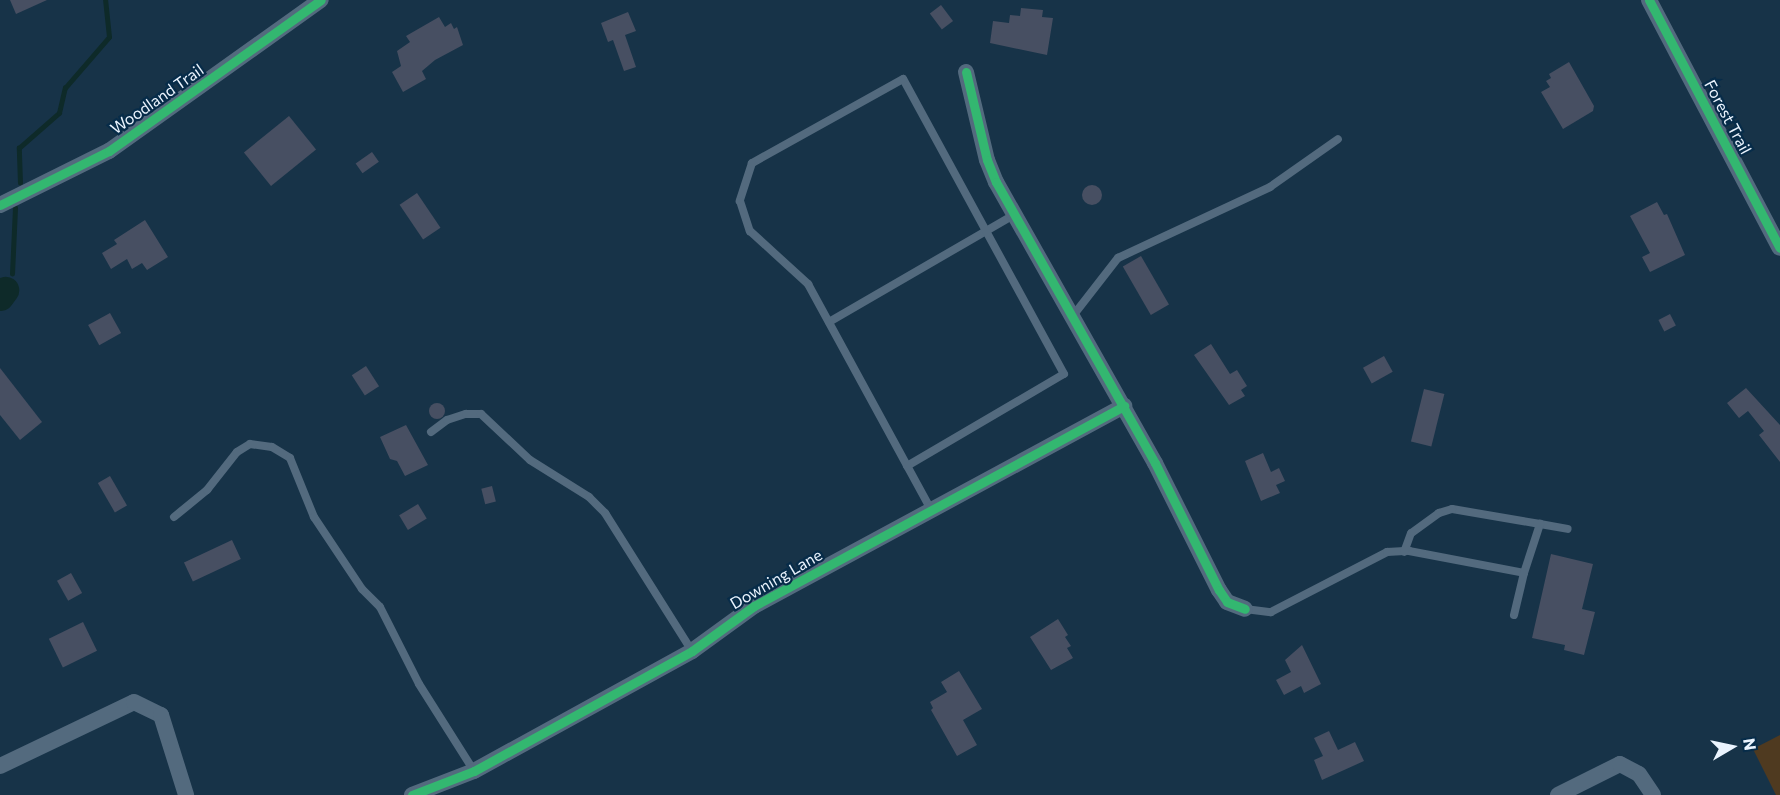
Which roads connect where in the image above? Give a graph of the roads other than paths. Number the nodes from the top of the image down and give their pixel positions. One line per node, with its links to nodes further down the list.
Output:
1 (321, 0): 5 (street, Woodland Trail)
2 (1649, 0): 8 (street, Forest Trail)
3 (966, 72): 6 (street)
4 (1338, 139): 9 (lane)
5 (0, 206)
6 (1016, 213): 7 (lane); 9 (street)
7 (987, 230): 10 (lane); 10 (lane); 13 (lane)
8 (1780, 248)
9 (1072, 316): 11 (street)
10 (829, 322): 13 (lane)
11 (1124, 406): 14 (street, Downing Lane); 20 (street)
12 (431, 432): 22 (lane)
13 (907, 466): 14 (lane)
14 (931, 510): 22 (street, Downing Lane)
15 (174, 517): 24 (lane)
16 (1540, 524): 17 (lane); 18 (lane); 19 (lane)
17 (1568, 529)
18 (1404, 552): 19 (lane); 20 (lane)
19 (1524, 573): 21 (lane)
20 (1245, 609)
21 (1514, 615)
22 (692, 651): 24 (street, Downing Lane)
23 (0, 766): 25 (street)
24 (474, 771): 26 (street, Downing Lane)
25 (186, 795)
26 (412, 795)
27 (1558, 795): 28 (street)
28 (1653, 795)

